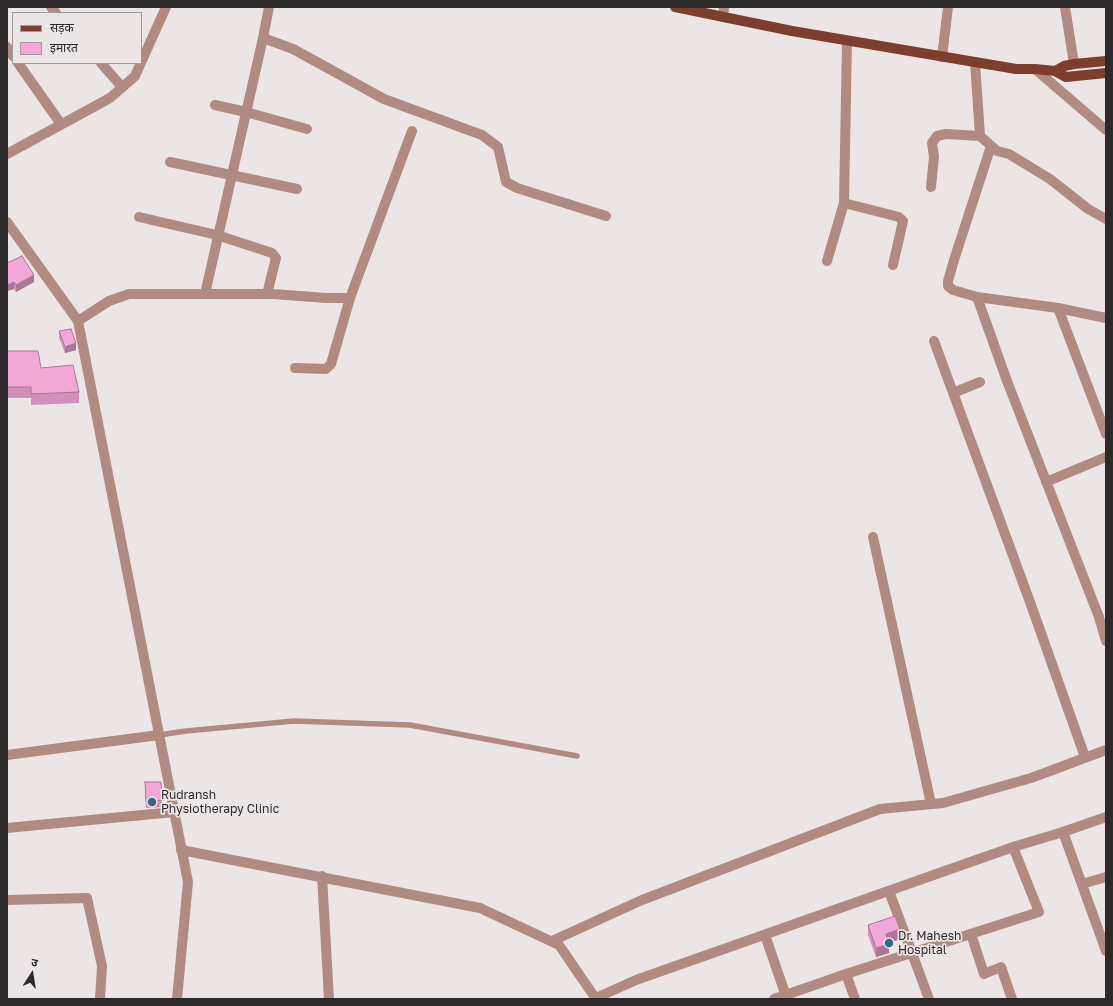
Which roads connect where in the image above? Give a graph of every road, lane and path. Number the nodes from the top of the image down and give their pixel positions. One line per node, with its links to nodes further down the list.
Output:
1 (166, 7): 10 (street)
2 (269, 7): 7 (street)
3 (675, 7): 6 (main road)
4 (948, 7): 9 (street)
5 (1065, 7): 16 (street)
6 (724, 12): 8 (main road)
7 (262, 38): 22 (street); 35 (street)
8 (848, 41): 9 (main road); 34 (street)
9 (942, 57): 12 (main road)
10 (142, 60)
11 (1106, 61): 16 (main road)
12 (975, 62): 17 (main road); 27 (street)
13 (19, 64): 23 (street)
14 (102, 64): 20 (street)
15 (140, 64): 20 (street)
16 (1074, 64): 18 (main road)
17 (1034, 68): 18 (main road); 24 (street)
18 (1054, 71): 19 (main road)
19 (1106, 73)
20 (122, 87): 23 (street)
21 (215, 105): 22 (street)
22 (246, 112): 25 (street); 31 (street)
23 (61, 124): 29 (street)
24 (1104, 127)
25 (307, 129)
26 (412, 131): 45 (street)
27 (980, 136): 28 (street); 32 (street)
28 (990, 146): 37 (street); 44 (street)
29 (7, 154)
30 (170, 162): 31 (street)
31 (231, 176): 33 (street); 39 (street)
32 (931, 187)
33 (297, 189)
34 (844, 203): 40 (street); 41 (street)
35 (606, 216)
36 (139, 218): 39 (street)
37 (1106, 219)
38 (7, 222): 48 (street)
39 (218, 235): 42 (street); 43 (street)
40 (827, 261)
41 (893, 265)
42 (205, 294): 43 (street); 48 (street)
43 (267, 294): 45 (street)
44 (977, 297): 46 (street); 55 (street)
45 (350, 298): 50 (street)
46 (1058, 308): 47 (street); 53 (street)
47 (1106, 318)
48 (78, 321): 59 (street)
49 (934, 342): 52 (street)
50 (295, 368)
51 (980, 382): 52 (street)
52 (953, 392): 63 (street)
53 (1106, 434)
54 (1106, 457): 55 (street)
55 (1046, 482): 57 (street)
56 (873, 537): 64 (street)
57 (1102, 615): 58 (street)
58 (1106, 641)
59 (159, 735): 61 (street); 62 (lane); 65 (street)
60 (1106, 750): 63 (street)
61 (7, 755)
62 (577, 756)
63 (1085, 757): 64 (street)
64 (931, 804): 78 (street)
65 (174, 812): 67 (street); 70 (street)
66 (1106, 817): 68 (street)
67 (7, 828)
68 (1064, 832): 69 (street); 73 (street)
69 (1013, 847): 74 (street); 76 (street)
70 (182, 850): 71 (street); 85 (street)
71 (322, 876): 78 (street); 86 (street)
72 (1106, 877): 73 (street)
73 (1082, 884): 79 (street)
74 (889, 891): 77 (street); 80 (street)
75 (7, 900): 84 (street)
76 (971, 934): 80 (street); 90 (street)
77 (764, 935): 82 (street); 83 (street)
78 (552, 941): 83 (street)
79 (1106, 951)
80 (912, 953): 81 (street); 89 (street)
81 (846, 974): 82 (street); 88 (street)
82 (787, 997): 87 (street)
83 (596, 998)
84 (100, 999)
85 (177, 999)
86 (329, 999)
87 (774, 999)
88 (855, 999)
89 (929, 999)
90 (1012, 999)

